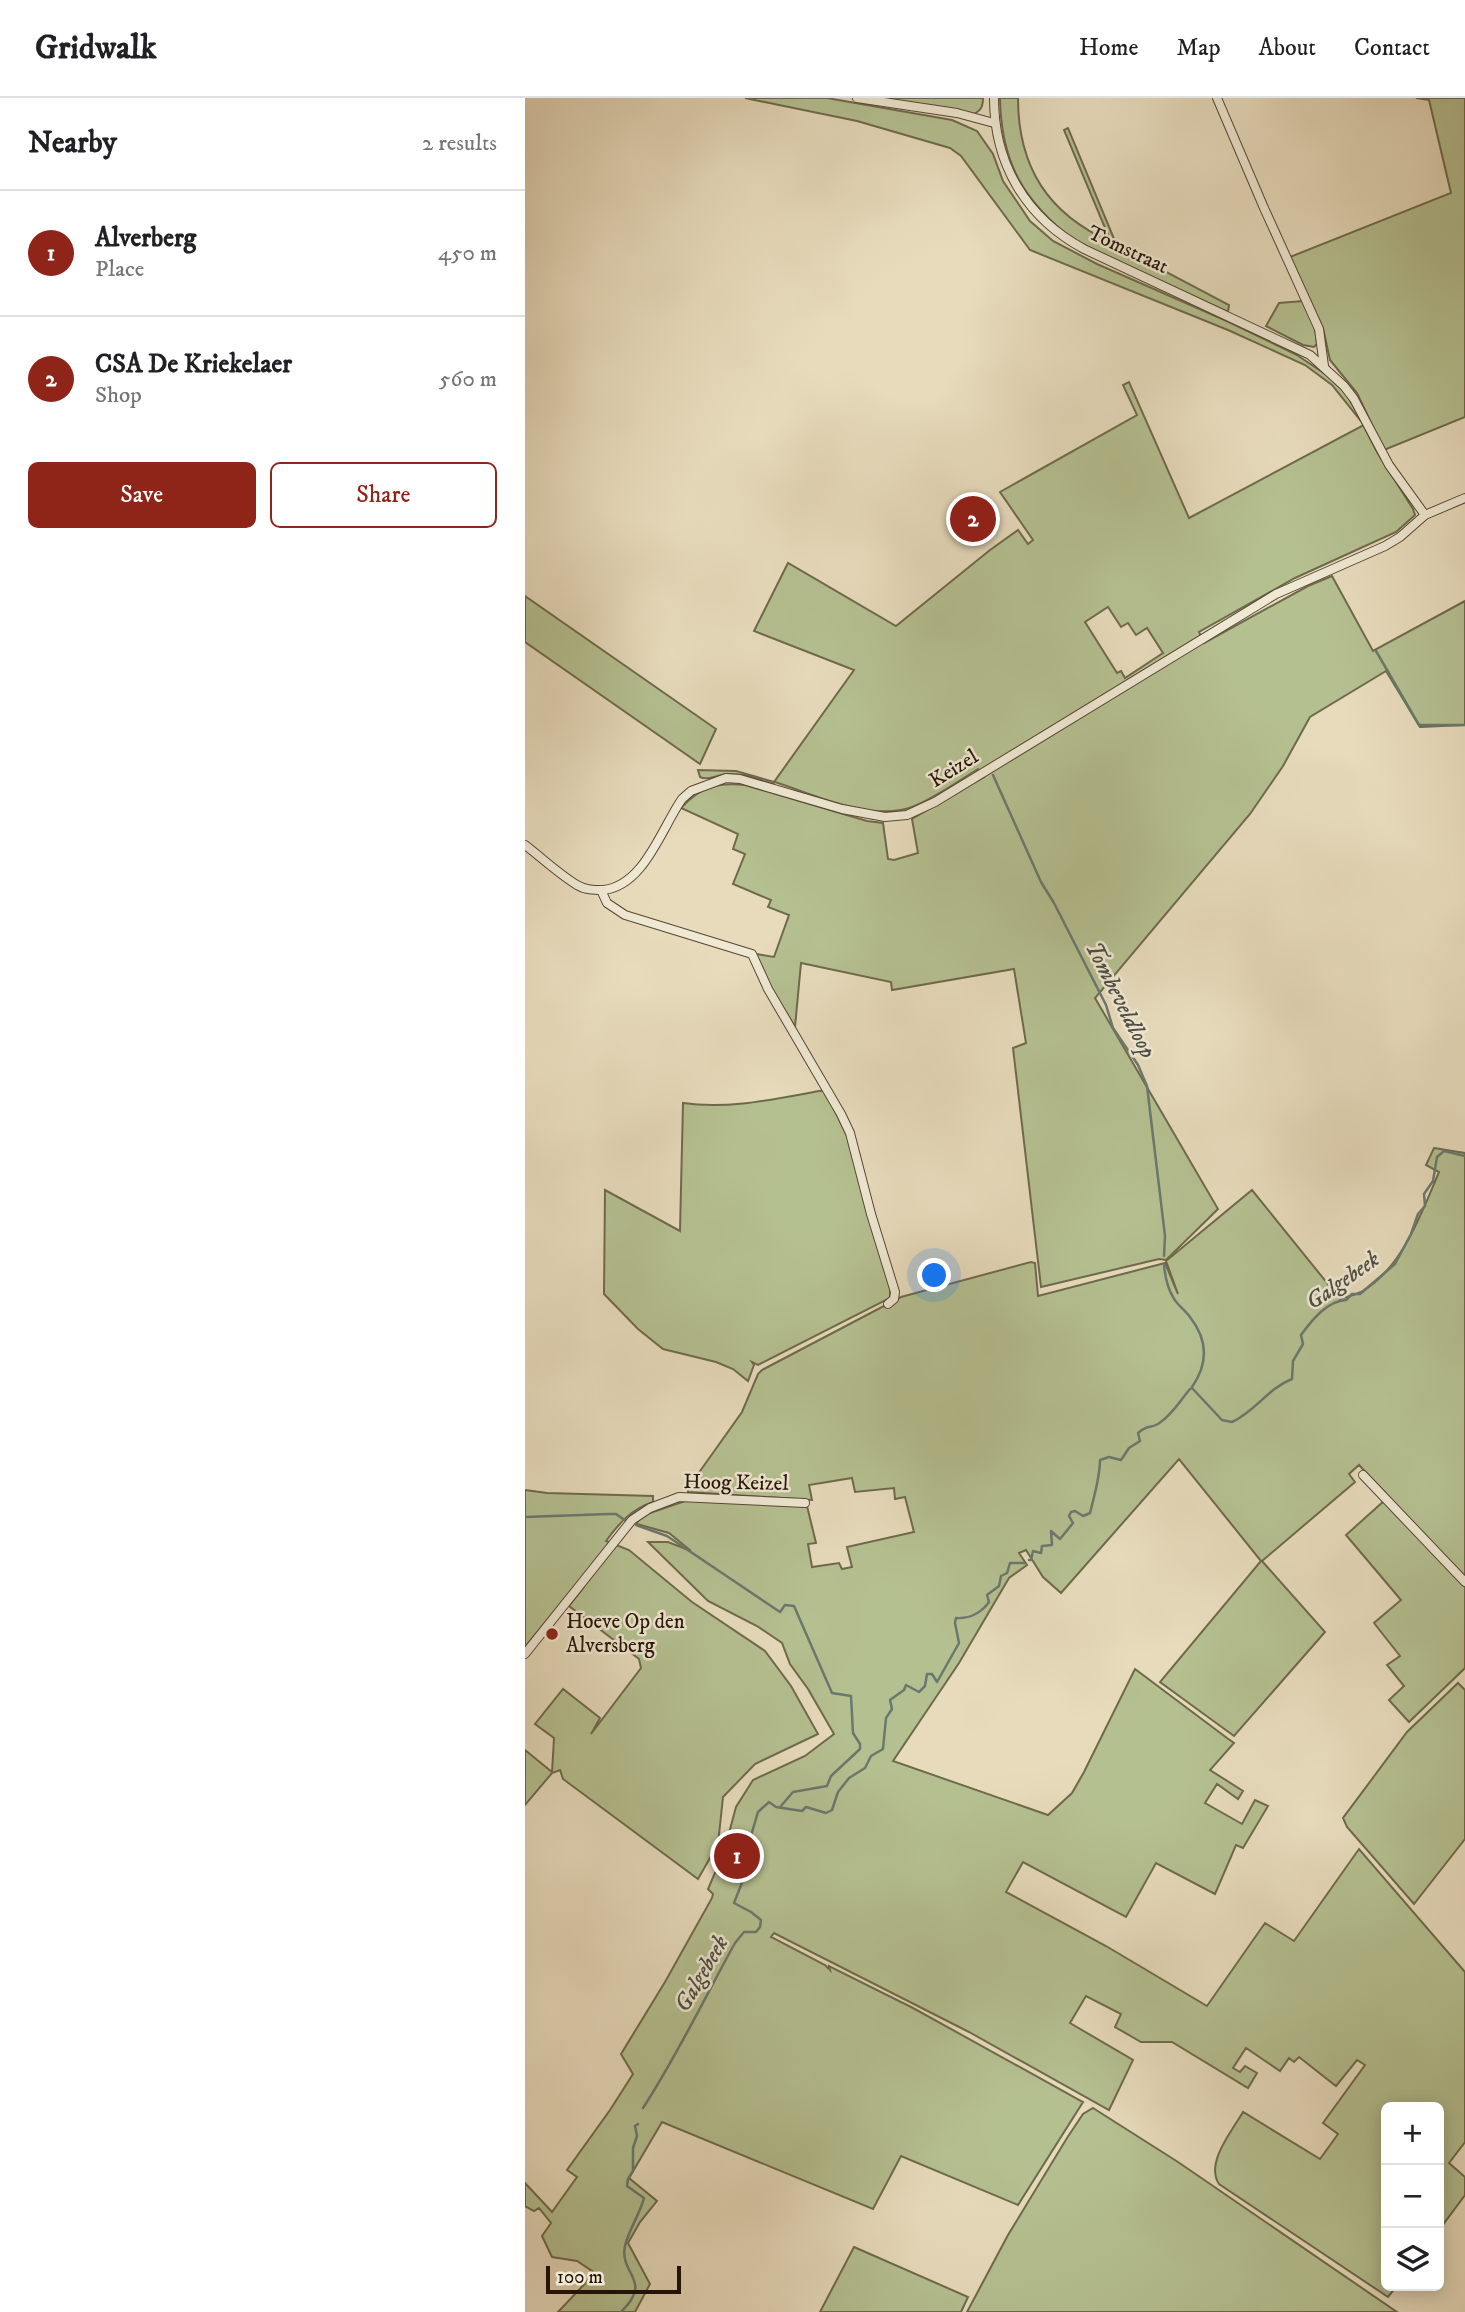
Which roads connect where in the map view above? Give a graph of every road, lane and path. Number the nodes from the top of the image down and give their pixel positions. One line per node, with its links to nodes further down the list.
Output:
1 (857, 98): 4 (street)
2 (994, 98): 4 (street, Tomstraat)
3 (1217, 98): 5 (street)
4 (994, 123): 5 (street, Tomstraat)
5 (1324, 366): 7 (street, Tomstraat)
6 (1465, 498): 7 (street)
7 (1425, 515): 9 (street, Keizel)
8 (525, 845): 9 (street)
9 (601, 890): 10 (street)
10 (888, 1304)
11 (1363, 1475): 13 (street)
12 (806, 1503): 14 (street, Hoog Keizel)
13 (1465, 1582)
14 (525, 1654)

